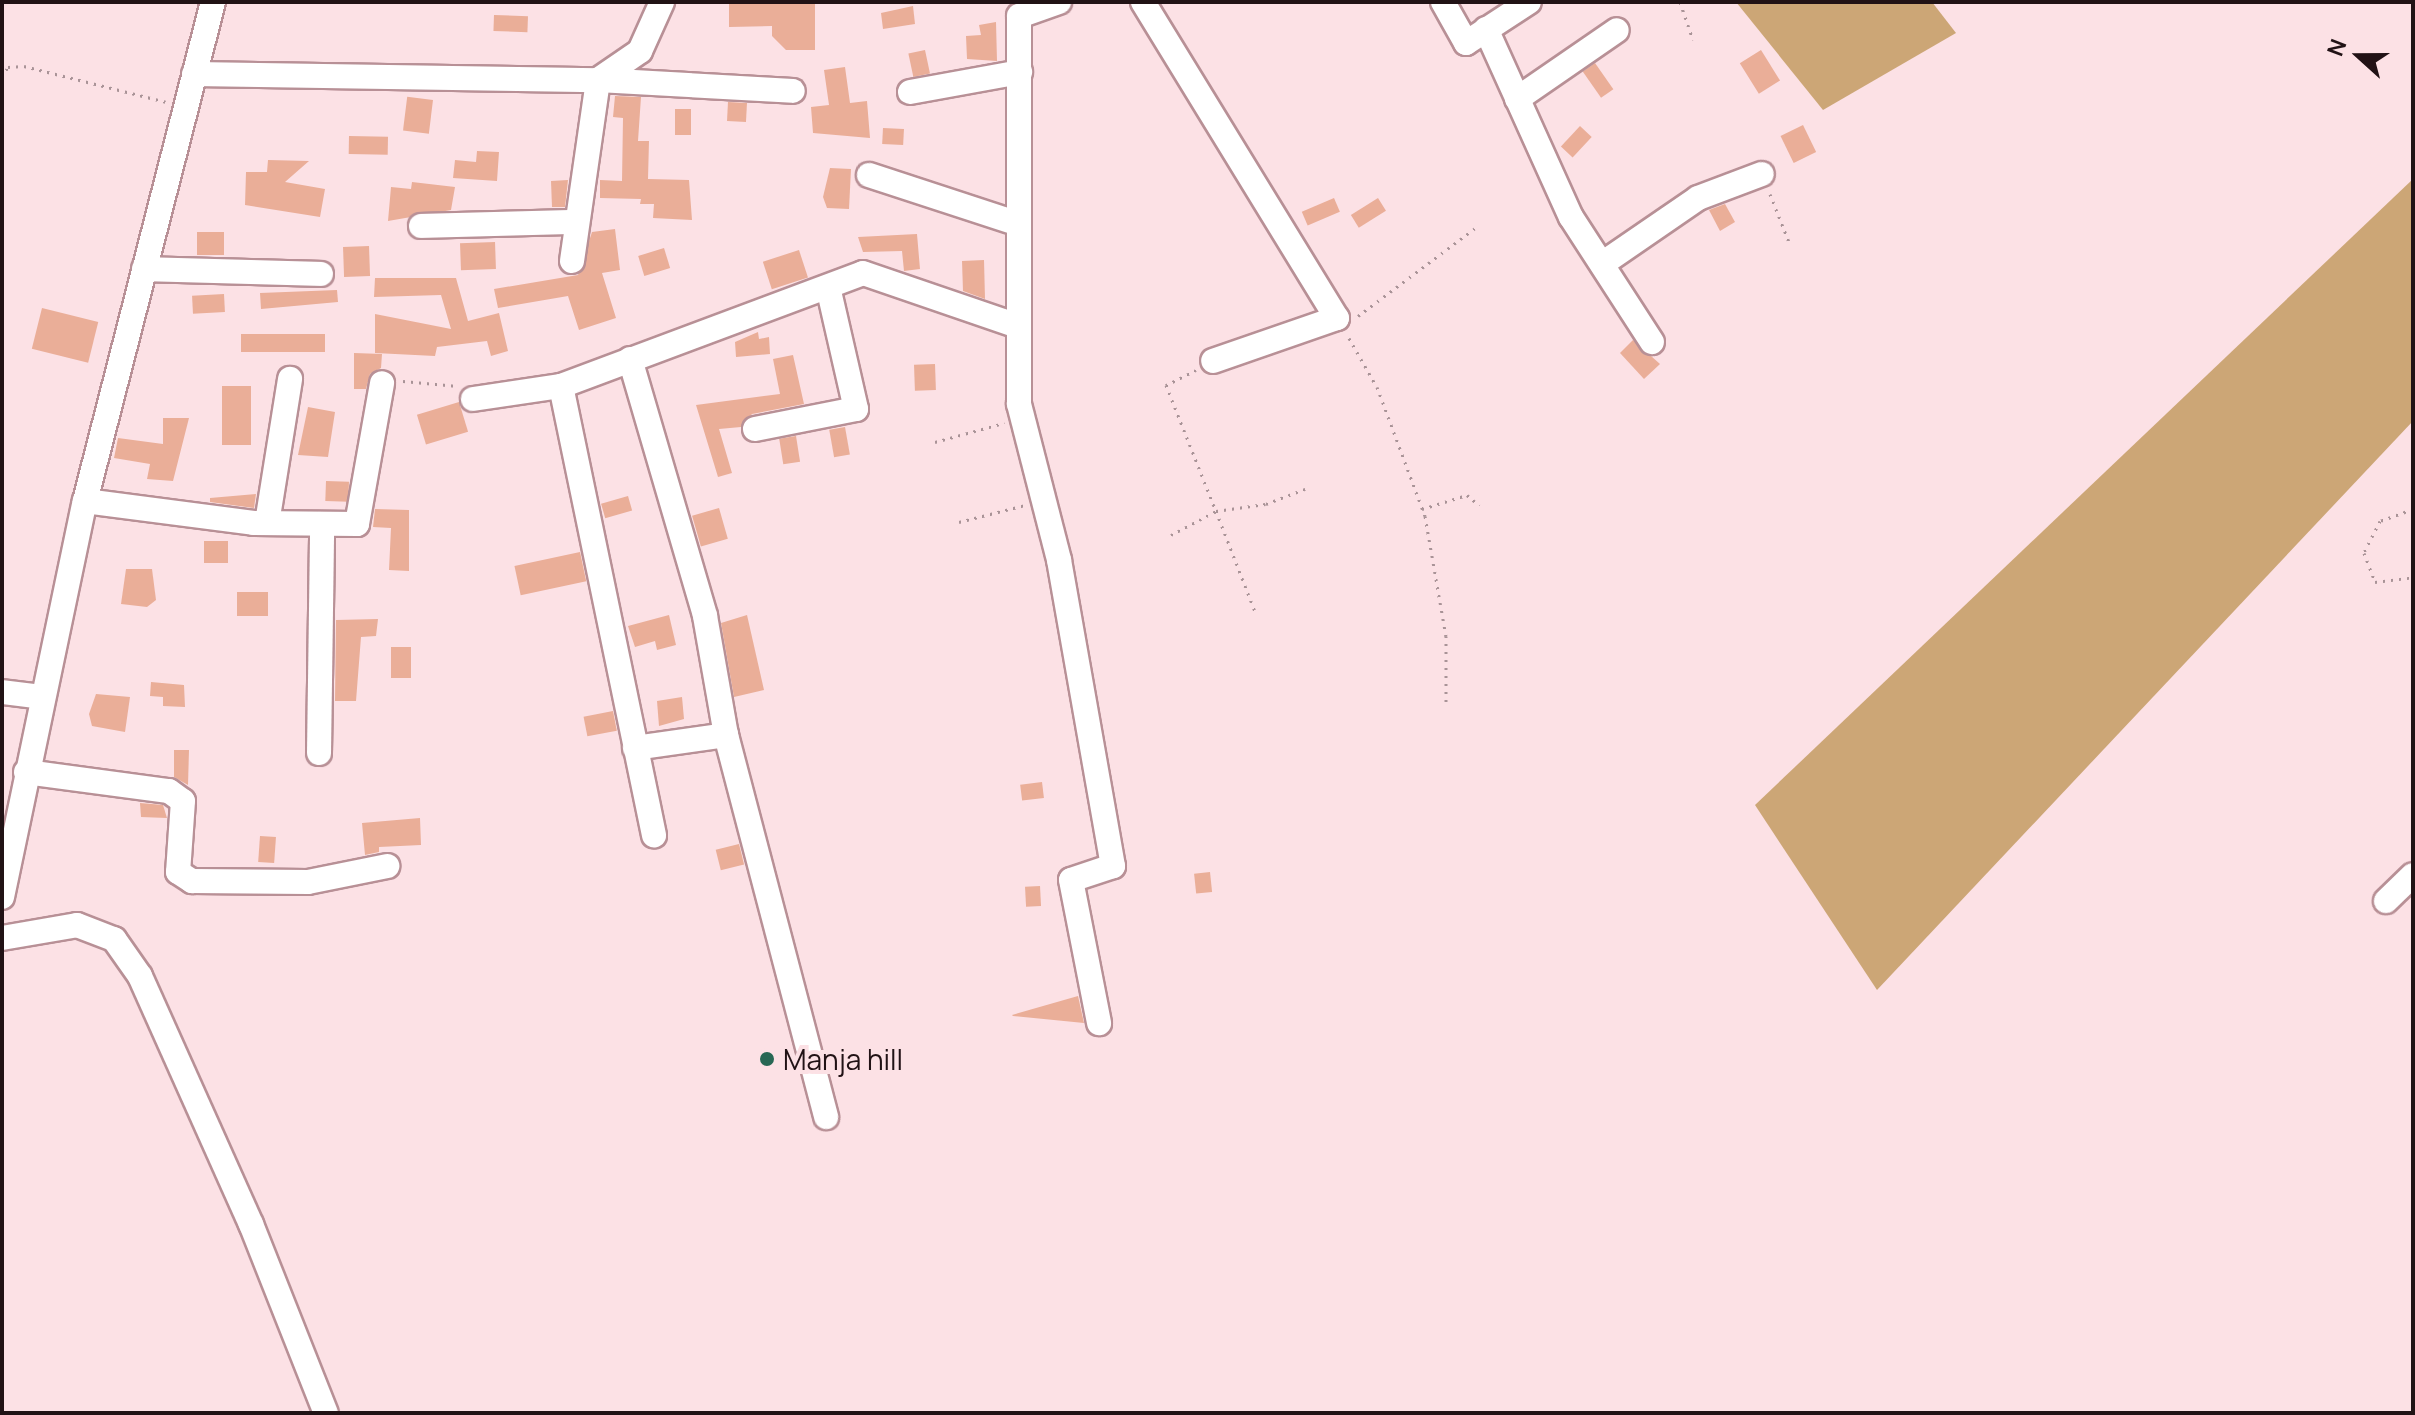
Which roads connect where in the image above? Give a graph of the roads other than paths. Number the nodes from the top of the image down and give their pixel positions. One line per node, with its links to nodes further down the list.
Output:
1 (213, 2): 10 (street)
2 (662, 2): 11 (street)
3 (1059, 2): 9 (street)
4 (1143, 2): 28 (street)
5 (1443, 2): 7 (street)
6 (1529, 2): 7 (street)
7 (1486, 29): 14 (street)
8 (1617, 30): 14 (street)
9 (1020, 72): 13 (street); 18 (street)
10 (194, 74): 11 (street); 22 (street)
11 (598, 80): 12 (street); 17 (street)
12 (793, 91)
13 (910, 92)
14 (1517, 99): 21 (street)
15 (1762, 174): 21 (street)
16 (869, 175): 18 (street)
17 (577, 222): 19 (street); 20 (street)
18 (1016, 223): 25 (street)
19 (421, 226)
20 (572, 261)
21 (1602, 264): 26 (street)
22 (144, 269): 23 (street); 34 (street)
23 (321, 274)
24 (828, 287): 25 (street); 27 (street); 33 (street)
25 (1018, 326): 49 (street)
26 (1652, 342)
27 (630, 359): 31 (street); 39 (street)
28 (1213, 361)
29 (290, 379): 35 (street)
30 (382, 383): 36 (street)
31 (561, 386): 32 (street); 40 (street)
32 (473, 399)
33 (755, 429)
34 (85, 501): 35 (street); 38 (street)
35 (267, 523): 36 (street)
36 (322, 524): 41 (street)
37 (2, 692): 38 (street)
38 (42, 697): 42 (street)
39 (726, 735): 40 (street); 50 (street)
40 (635, 748): 43 (street)
41 (319, 753)
42 (26, 772): 44 (street); 46 (street)
43 (654, 835)
44 (387, 866)
45 (2413, 875): 47 (street)
46 (2, 897)
47 (2386, 901)
48 (2, 938): 51 (street)
49 (1099, 1023)
50 (826, 1117)
51 (326, 1413)

